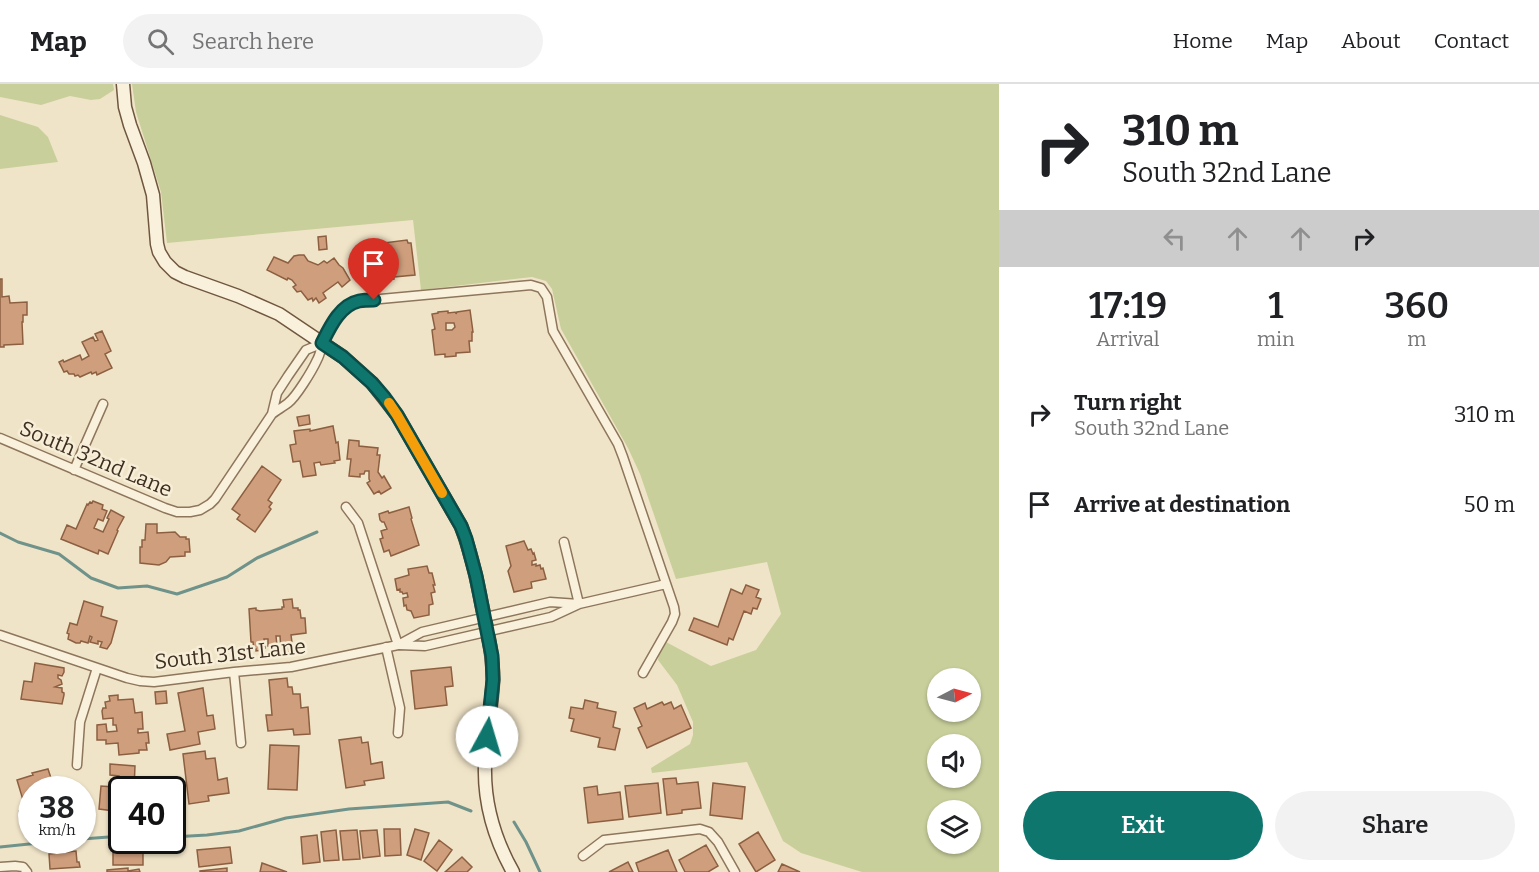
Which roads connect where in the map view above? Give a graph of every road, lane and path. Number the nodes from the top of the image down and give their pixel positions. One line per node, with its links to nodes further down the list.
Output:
1 (123, 84): 2 (street)
2 (322, 343): 4 (street, South 32nd Lane); 4 (street, South 32nd Lane); 9 (street, South 32nd Lane); 12 (street)
3 (103, 404): 6 (street)
4 (272, 414): 6 (street, South 32nd Lane)
5 (0, 438): 6 (street, South 32nd Lane)
6 (74, 470)
7 (346, 507): 18 (street)
8 (564, 542): 10 (street)
9 (666, 584): 10 (street, South 31st Lane); 22 (street)
10 (579, 604): 11 (street, South 31st Lane); 13 (street, South 31st Lane)
11 (530, 607): 12 (street, South 31st Lane); 13 (street)
12 (485, 618): 14 (street, South 31st Lane); 15 (street)
13 (533, 622): 15 (street, South 31st Lane)
14 (444, 627): 17 (street); 18 (street, South 31st Lane)
15 (488, 632): 17 (street, South 31st Lane); 29 (street)
16 (0, 635): 20 (street, South 31st Lane)
17 (447, 641): 18 (street, South 31st Lane)
18 (398, 645): 19 (street, South 31st Lane)
19 (386, 647): 21 (street, South 31st Lane); 23 (street)
20 (98, 668): 21 (street, South 31st Lane); 25 (street)
21 (234, 672): 24 (street)
22 (643, 673)
23 (398, 733)
24 (241, 743)
25 (77, 765)
26 (583, 856): 30 (street)
27 (0, 867): 28 (street)
28 (25, 869)
29 (513, 872)
30 (735, 872)

